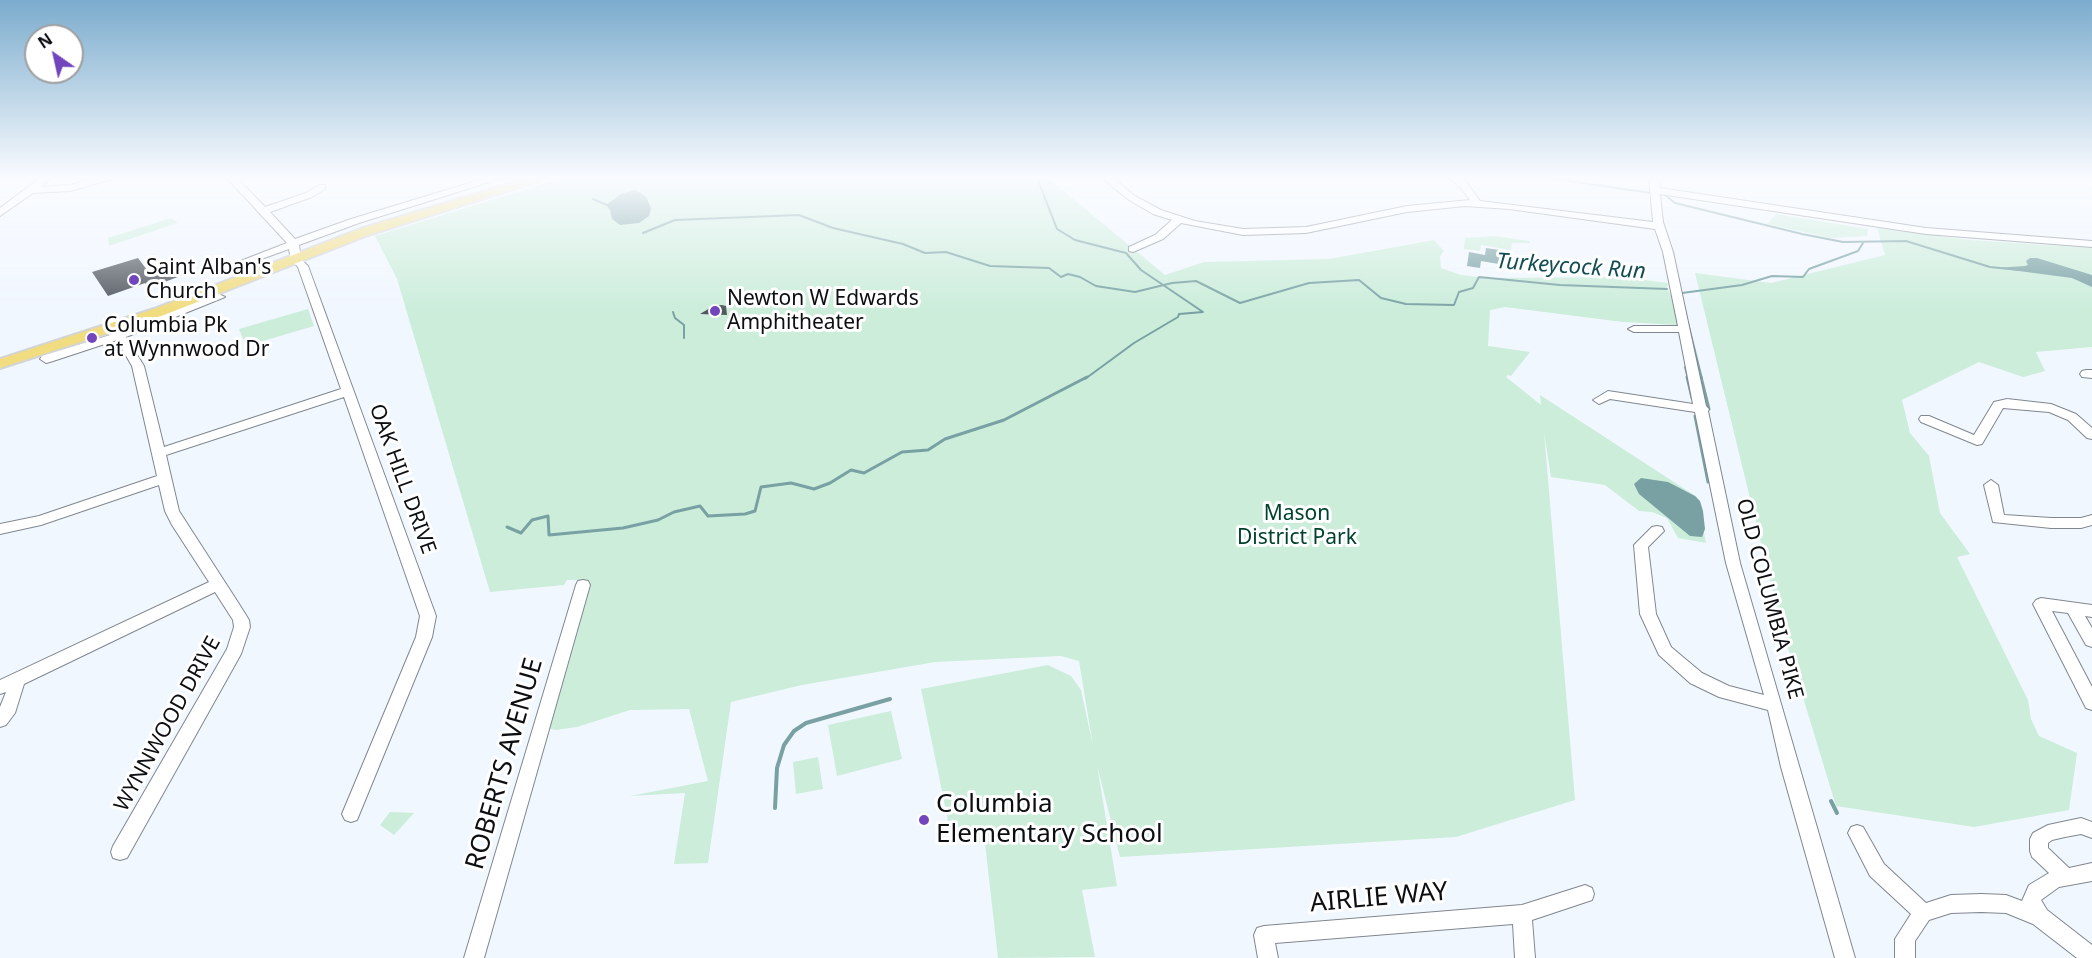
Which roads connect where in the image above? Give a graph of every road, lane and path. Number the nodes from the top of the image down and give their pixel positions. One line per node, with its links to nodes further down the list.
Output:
1 (273, 223): 14 (street, OAK HILL DRIVE)
2 (358, 223): 14 (street)
3 (372, 223): 14 (main road)
4 (393, 223): 14 (main road)
5 (1176, 223): 13 (street)
6 (1191, 223): 7 (street)
7 (1345, 223)
8 (1632, 223): 11 (street)
9 (1659, 223): 11 (street, OLD COLUMBIA PIKE)
10 (1881, 223): 12 (street)
11 (1659, 226): 19 (street, OLD COLUMBIA PIKE)
12 (2092, 244)
13 (1133, 249)
14 (295, 250): 15 (street); 17 (main road); 23 (street, OAK HILL DRIVE)
15 (230, 267)
16 (219, 297): 17 (street)
17 (115, 328): 20 (main road); 21 (street); 22 (main road); 28 (street, WYNNWOOD DRIVE)
18 (1634, 329): 19 (street)
19 (1683, 329): 25 (street, OLD COLUMBIA PIKE)
20 (0, 356)
21 (46, 359)
22 (0, 364)
23 (348, 391): 28 (street); 44 (street, OAK HILL DRIVE)
24 (1599, 400): 25 (street)
25 (1703, 409): 42 (street, OLD COLUMBIA PIKE)
26 (1925, 419): 27 (street)
27 (2092, 435)
28 (159, 453): 29 (street, WYNNWOOD DRIVE)
29 (164, 478): 32 (street); 34 (street, WYNNWOOD DRIVE)
30 (1991, 486): 31 (street)
31 (2092, 520)
32 (0, 529)
33 (1657, 531): 42 (street)
34 (218, 584): 39 (street); 47 (street, WYNNWOOD DRIVE)
35 (584, 585): 55 (street, ROBERTS AVENUE)
36 (2073, 609): 37 (street); 38 (street); 41 (street)
37 (2092, 611)
38 (2092, 641)
39 (17, 681): 40 (street); 43 (street)
40 (0, 687)
41 (2092, 703)
42 (1775, 705): 58 (street, OLD COLUMBIA PIKE)
43 (0, 720)
44 (351, 814)
45 (2092, 830): 49 (street)
46 (1857, 833): 51 (street)
47 (120, 852)
48 (2092, 872): 49 (street)
49 (2066, 877): 53 (street)
50 (1585, 894): 52 (street)
51 (1923, 913): 53 (street); 59 (street)
52 (1522, 914): 56 (street, AIRLIE WAY); 57 (street)
53 (2040, 917): 54 (street)
54 (2092, 957)
55 (474, 958)
56 (1268, 958)
57 (1525, 958)
58 (1845, 958)
59 (1905, 958)

